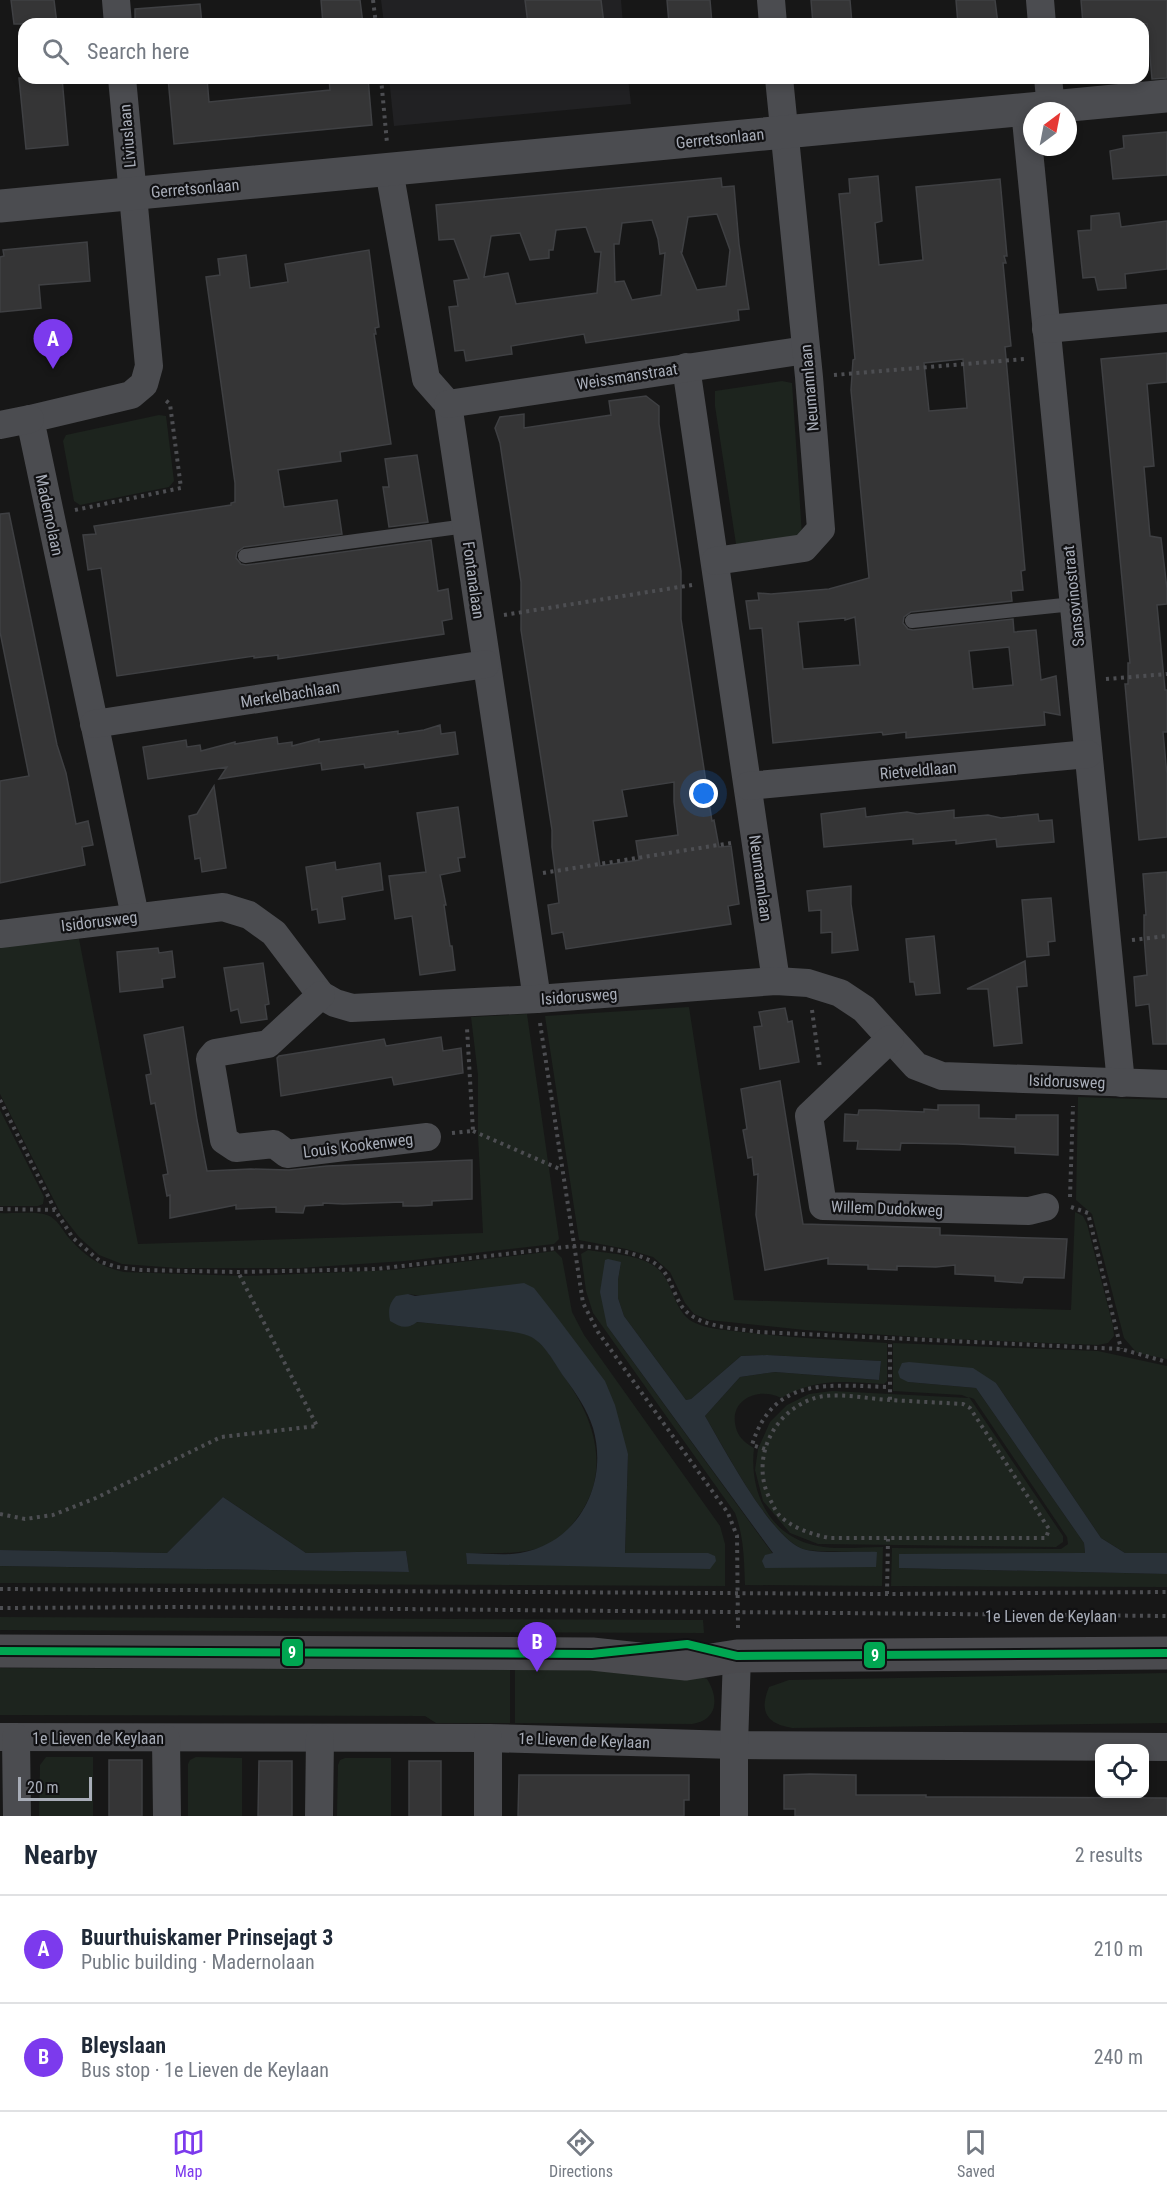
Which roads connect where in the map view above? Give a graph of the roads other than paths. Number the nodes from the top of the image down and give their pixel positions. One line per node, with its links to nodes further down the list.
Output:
1 (116, 0): 4 (street)
2 (771, 0): 5 (street)
3 (1040, 0): 6 (street)
4 (118, 18)
5 (772, 18)
6 (1042, 18)
7 (122, 84): 13 (street, Liviuslaan)
8 (780, 84): 11 (street, Neumannlaan)
9 (1167, 96): 10 (street, Gerretsonlaan)
10 (1041, 98): 11 (street, Gerretsonlaan); 16 (street, Sansovinostraat)
11 (784, 132): 12 (street, Gerretsonlaan); 17 (street, Neumannlaan)
12 (389, 170): 13 (street, Gerretsonlaan); 19 (street)
13 (131, 193): 14 (street, Gerretsonlaan); 20 (street)
14 (0, 206)
15 (1167, 318): 16 (street)
16 (1046, 329): 25 (street, Sansovinostraat)
17 (806, 350): 18 (street, Weissmanstraat); 24 (street, Neumannlaan)
18 (686, 368): 19 (street, Weissmanstraat); 24 (street, Neumannlaan)
19 (448, 404): 22 (street, Fontanalaan)
20 (30, 419): 21 (street); 28 (street, Madernolaan)
21 (0, 425)
22 (466, 526): 23 (lane); 27 (street, Fontanalaan)
23 (245, 556)
24 (716, 571): 30 (street, Neumannlaan)
25 (1074, 604): 26 (lane); 29 (street, Sansovinostraat)
26 (912, 621)
27 (486, 664): 28 (street, Merkelbachlaan); 35 (street, Fontanalaan)
28 (94, 724): 31 (street, Madernolaan)
29 (1088, 754): 30 (street, Rietveldlaan); 37 (street, Sansovinostraat)
30 (748, 786): 33 (street, Neumannlaan)
31 (135, 916): 32 (street, Isidorusweg); 34 (street, Isidorusweg)
32 (0, 934)
33 (776, 981): 35 (street, Isidorusweg); 36 (street, Isidorusweg)
34 (321, 995): 35 (street, Isidorusweg); 39 (street, Louis Kookenweg)
35 (537, 999)
36 (890, 1040): 37 (street, Isidorusweg); 40 (street, Willem Dudokweg)
37 (1121, 1083): 38 (street, Isidorusweg)
38 (1167, 1084)
39 (428, 1137)
40 (1058, 1207)
41 (0, 1651): 43 (main road)
42 (1167, 1653): 43 (main road)
43 (737, 1656): 48 (street)
44 (8, 1738): 47 (street, 1e Lieven de Keylaan); 50 (street)
45 (320, 1738): 46 (street, 1e Lieven de Keylaan); 47 (street, 1e Lieven de Keylaan); 52 (street)
46 (488, 1738): 48 (street, 1e Lieven de Keylaan); 53 (street)
47 (166, 1739): 51 (street)
48 (734, 1745): 49 (street, 1e Lieven de Keylaan); 54 (street)
49 (1167, 1747)
50 (17, 1816)
51 (167, 1816)
52 (319, 1816)
53 (488, 1816)
54 (734, 1816)

